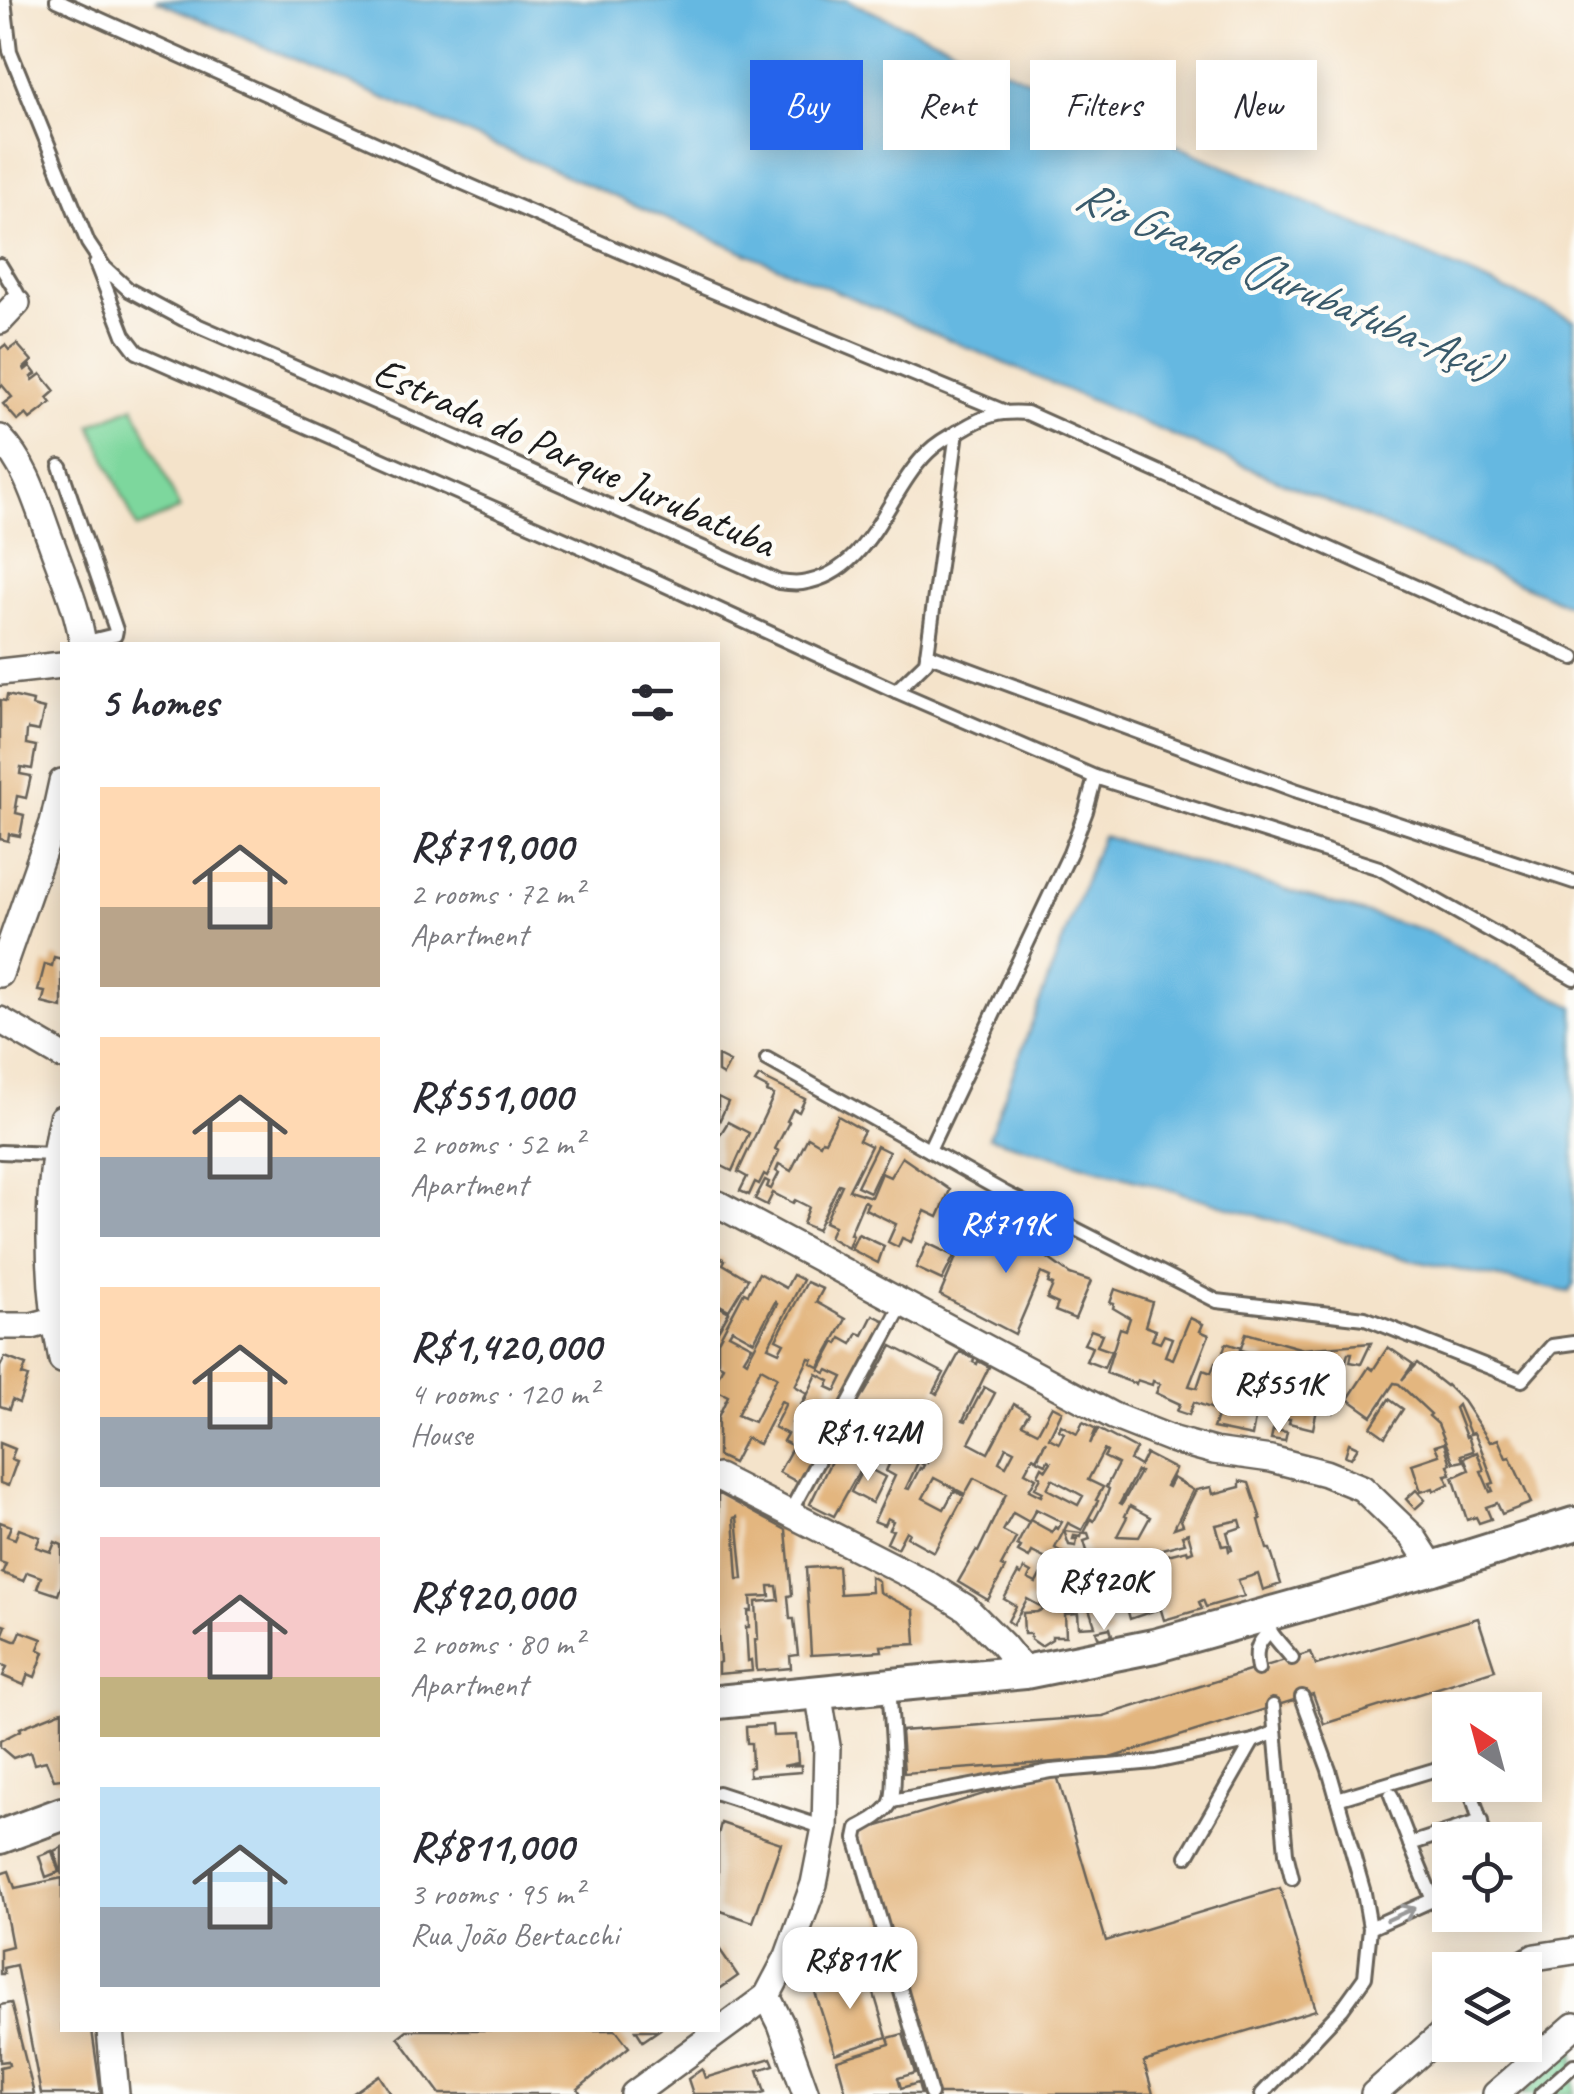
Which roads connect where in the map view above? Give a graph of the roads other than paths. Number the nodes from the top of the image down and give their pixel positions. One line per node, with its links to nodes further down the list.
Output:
1 (4, 0): 3 (lane, Estrada do Parque Jurubatuba)
2 (57, 0): 6 (lane)
3 (88, 242): 7 (lane, Estrada do Parque Jurubatuba); 16 (lane)
4 (0, 265): 5 (lane)
5 (8, 312)
6 (1003, 411): 7 (lane, Estrada do Parque Jurubatuba); 13 (lane)
7 (957, 432): 12 (lane)
8 (0, 438): 10 (street)
9 (60, 466): 11 (lane)
10 (83, 642)
11 (90, 642)
12 (927, 654): 16 (lane); 19 (lane)
13 (1574, 658)
14 (60, 665): 15 (street)
15 (0, 672)
16 (896, 691): 17 (lane)
17 (1095, 777): 21 (lane); 26 (lane)
18 (60, 791): 20 (street)
19 (1574, 882)
20 (0, 974)
21 (1574, 978)
22 (0, 1020): 23 (street)
23 (60, 1055)
24 (767, 1059): 26 (lane)
25 (60, 1127): 28 (street)
26 (928, 1150): 33 (lane)
27 (0, 1152): 28 (lane)
28 (54, 1154): 31 (street)
29 (720, 1205): 30 (street)
30 (903, 1303): 36 (lane); 38 (street)
31 (54, 1320): 32 (street); 34 (street)
32 (0, 1326)
33 (1574, 1343)
34 (60, 1350)
35 (720, 1478): 36 (street)
36 (789, 1514): 42 (street)
37 (1574, 1524): 38 (street)
38 (1433, 1568): 39 (street)
39 (1266, 1624): 40 (lane); 41 (lane); 42 (street)
40 (1292, 1658)
41 (1258, 1669)
42 (1025, 1672): 43 (street)
43 (889, 1684): 44 (street); 54 (lane)
44 (818, 1690): 46 (street); 58 (street)
45 (1302, 1697): 53 (lane)
46 (720, 1702)
47 (1273, 1706): 48 (lane)
48 (1274, 1733): 49 (lane); 62 (lane)
49 (1253, 1740): 54 (lane); 61 (lane)
50 (1432, 1770): 53 (lane)
51 (720, 1794): 58 (lane)
52 (1392, 1795): 60 (lane)
53 (1337, 1798): 65 (lane)
54 (892, 1801): 78 (lane)
55 (1475, 1802): 57 (lane)
56 (60, 1815): 59 (street)
57 (1481, 1821): 60 (lane)
58 (825, 1828): 68 (street)
59 (0, 1837)
60 (1410, 1844): 63 (lane)
61 (1187, 1856)
62 (1292, 1878)
63 (1432, 1898)
64 (1432, 1900): 65 (lane, one-way to 64)
65 (1370, 1928): 79 (lane)
66 (1574, 1951): 67 (street)
67 (1542, 1956)
68 (767, 1996): 70 (street); 77 (street)
69 (1574, 2026): 81 (street)
70 (720, 2031)
71 (110, 2032): 75 (street)
72 (718, 2032): 76 (street)
73 (1432, 2043): 80 (street)
74 (1574, 2065): 82 (lane)
75 (116, 2094)
76 (634, 2094)
77 (806, 2094)
78 (932, 2094)
79 (1262, 2094)
80 (1374, 2094)
81 (1496, 2094)
82 (1541, 2094)

